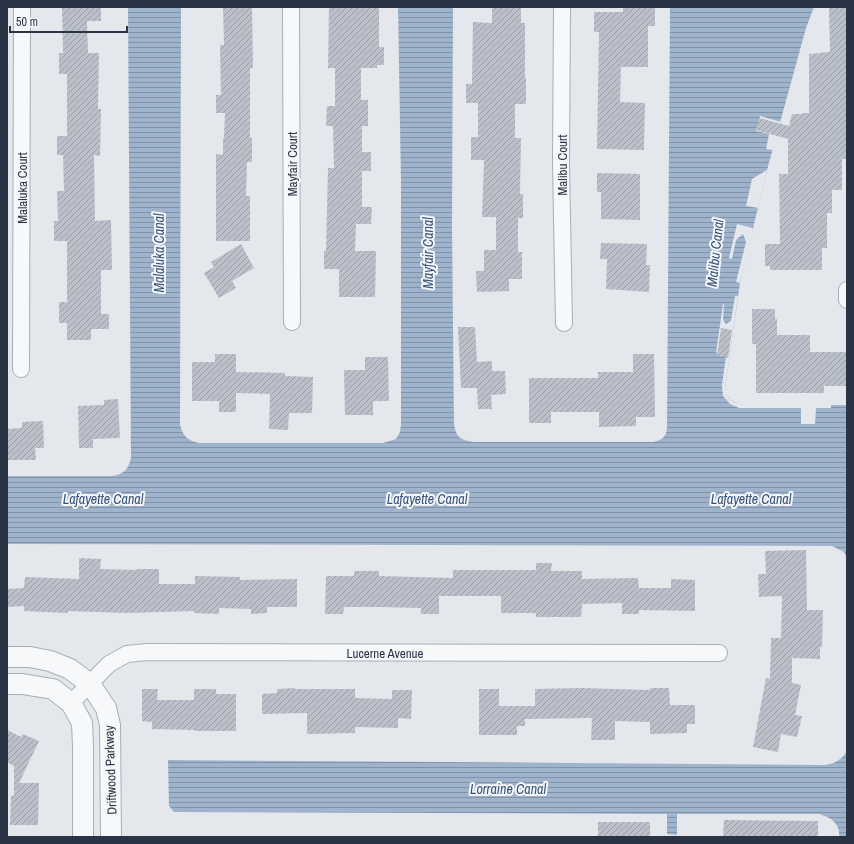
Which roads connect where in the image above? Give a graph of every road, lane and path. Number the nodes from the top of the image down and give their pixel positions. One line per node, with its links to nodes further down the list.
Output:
1 (22, 7): 8 (street, Malaluka Court)
2 (291, 7): 6 (street, Mayfair Court)
3 (562, 7): 7 (street, Malibu Court)
4 (847, 290): 5 (street)
5 (847, 300)
6 (292, 322)
7 (564, 323)
8 (21, 369)
9 (719, 653): 12 (street, Lucerne Avenue)
10 (7, 657): 12 (street, Driftwood Parkway)
11 (7, 684): 13 (street)
12 (90, 684): 13 (street, Lucerne Avenue); 15 (street, Driftwood Parkway)
13 (71, 703): 14 (street, Driftwood Parkway)
14 (84, 837)
15 (111, 837)

